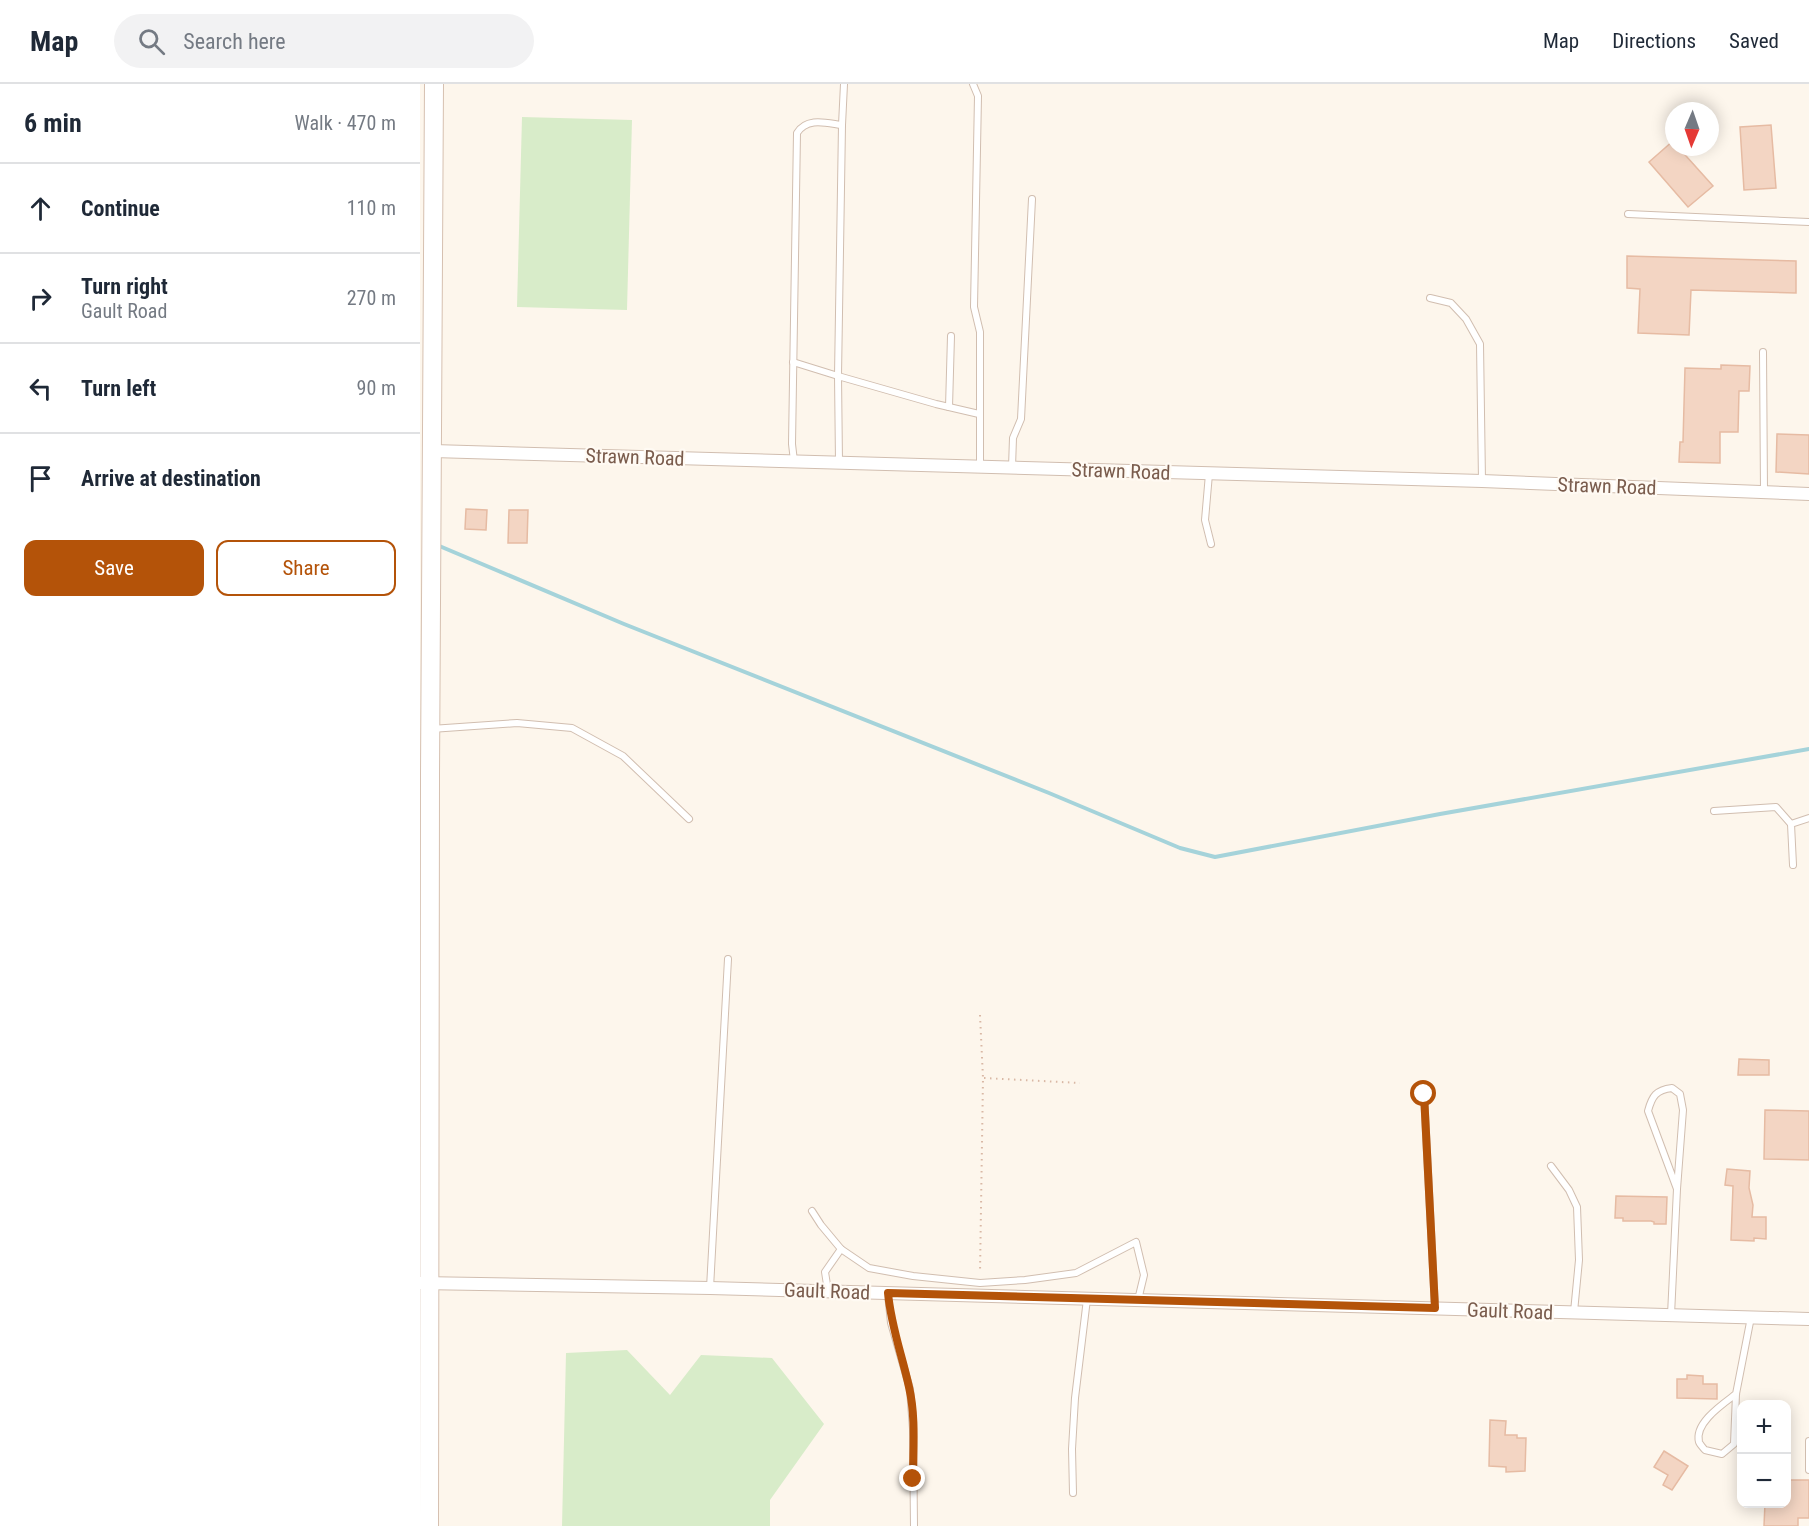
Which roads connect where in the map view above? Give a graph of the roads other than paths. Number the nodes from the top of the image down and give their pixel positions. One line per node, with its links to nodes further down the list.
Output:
1 (434, 84): 15 (main road)
2 (844, 84): 4 (lane)
3 (973, 84): 14 (lane)
4 (842, 125): 11 (lane); 12 (lane)
5 (1032, 199): 19 (lane)
6 (1628, 214): 7 (lane)
7 (1809, 222)
8 (1430, 298): 21 (lane)
9 (951, 336): 13 (lane)
10 (1763, 352): 22 (lane)
11 (793, 362): 12 (lane); 16 (lane)
12 (838, 376): 13 (lane); 17 (lane)
13 (950, 407): 14 (lane)
14 (979, 414): 18 (lane)
15 (431, 447): 16 (street, Strawn Road); 25 (main road)
16 (794, 462): 17 (street, Strawn Road)
17 (840, 463): 18 (street, Strawn Road)
18 (980, 468): 19 (street, Strawn Road)
19 (1012, 468): 20 (street, Strawn Road)
20 (1209, 474): 21 (street, Strawn Road); 24 (lane)
21 (1482, 481): 22 (street, Strawn Road)
22 (1764, 492): 23 (street, Strawn Road)
23 (1809, 494)
24 (1211, 544)
25 (426, 625): 26 (main road)
26 (430, 729): 29 (lane); 38 (main road)
27 (1714, 812): 30 (lane)
28 (1809, 818): 30 (lane)
29 (688, 819)
30 (1791, 824): 31 (lane)
31 (1793, 865)
32 (728, 959): 39 (lane)
33 (1424, 1094): 44 (lane)
34 (1551, 1166): 45 (lane)
35 (1677, 1189): 35 (lane); 46 (lane)
36 (812, 1210): 37 (lane)
37 (841, 1249): 40 (lane); 43 (lane)
38 (424, 1283): 39 (street, Gault Road); 51 (main road)
39 (710, 1288): 40 (street, Gault Road)
40 (828, 1291): 41 (street, Gault Road)
41 (888, 1293): 42 (street, Gault Road); 55 (lane)
42 (1088, 1299): 43 (street, Gault Road); 53 (lane)
43 (1138, 1300): 44 (street, Gault Road)
44 (1435, 1308): 45 (street, Gault Road)
45 (1574, 1312): 46 (street, Gault Road)
46 (1671, 1315): 47 (street, Gault Road)
47 (1751, 1317): 48 (street, Gault Road); 49 (lane)
48 (1809, 1319)
49 (1736, 1394): 49 (lane)
50 (1809, 1441): 52 (lane)
51 (424, 1463): 54 (main road)
52 (1809, 1470)
53 (1073, 1492)
54 (429, 1526)
55 (914, 1526)

